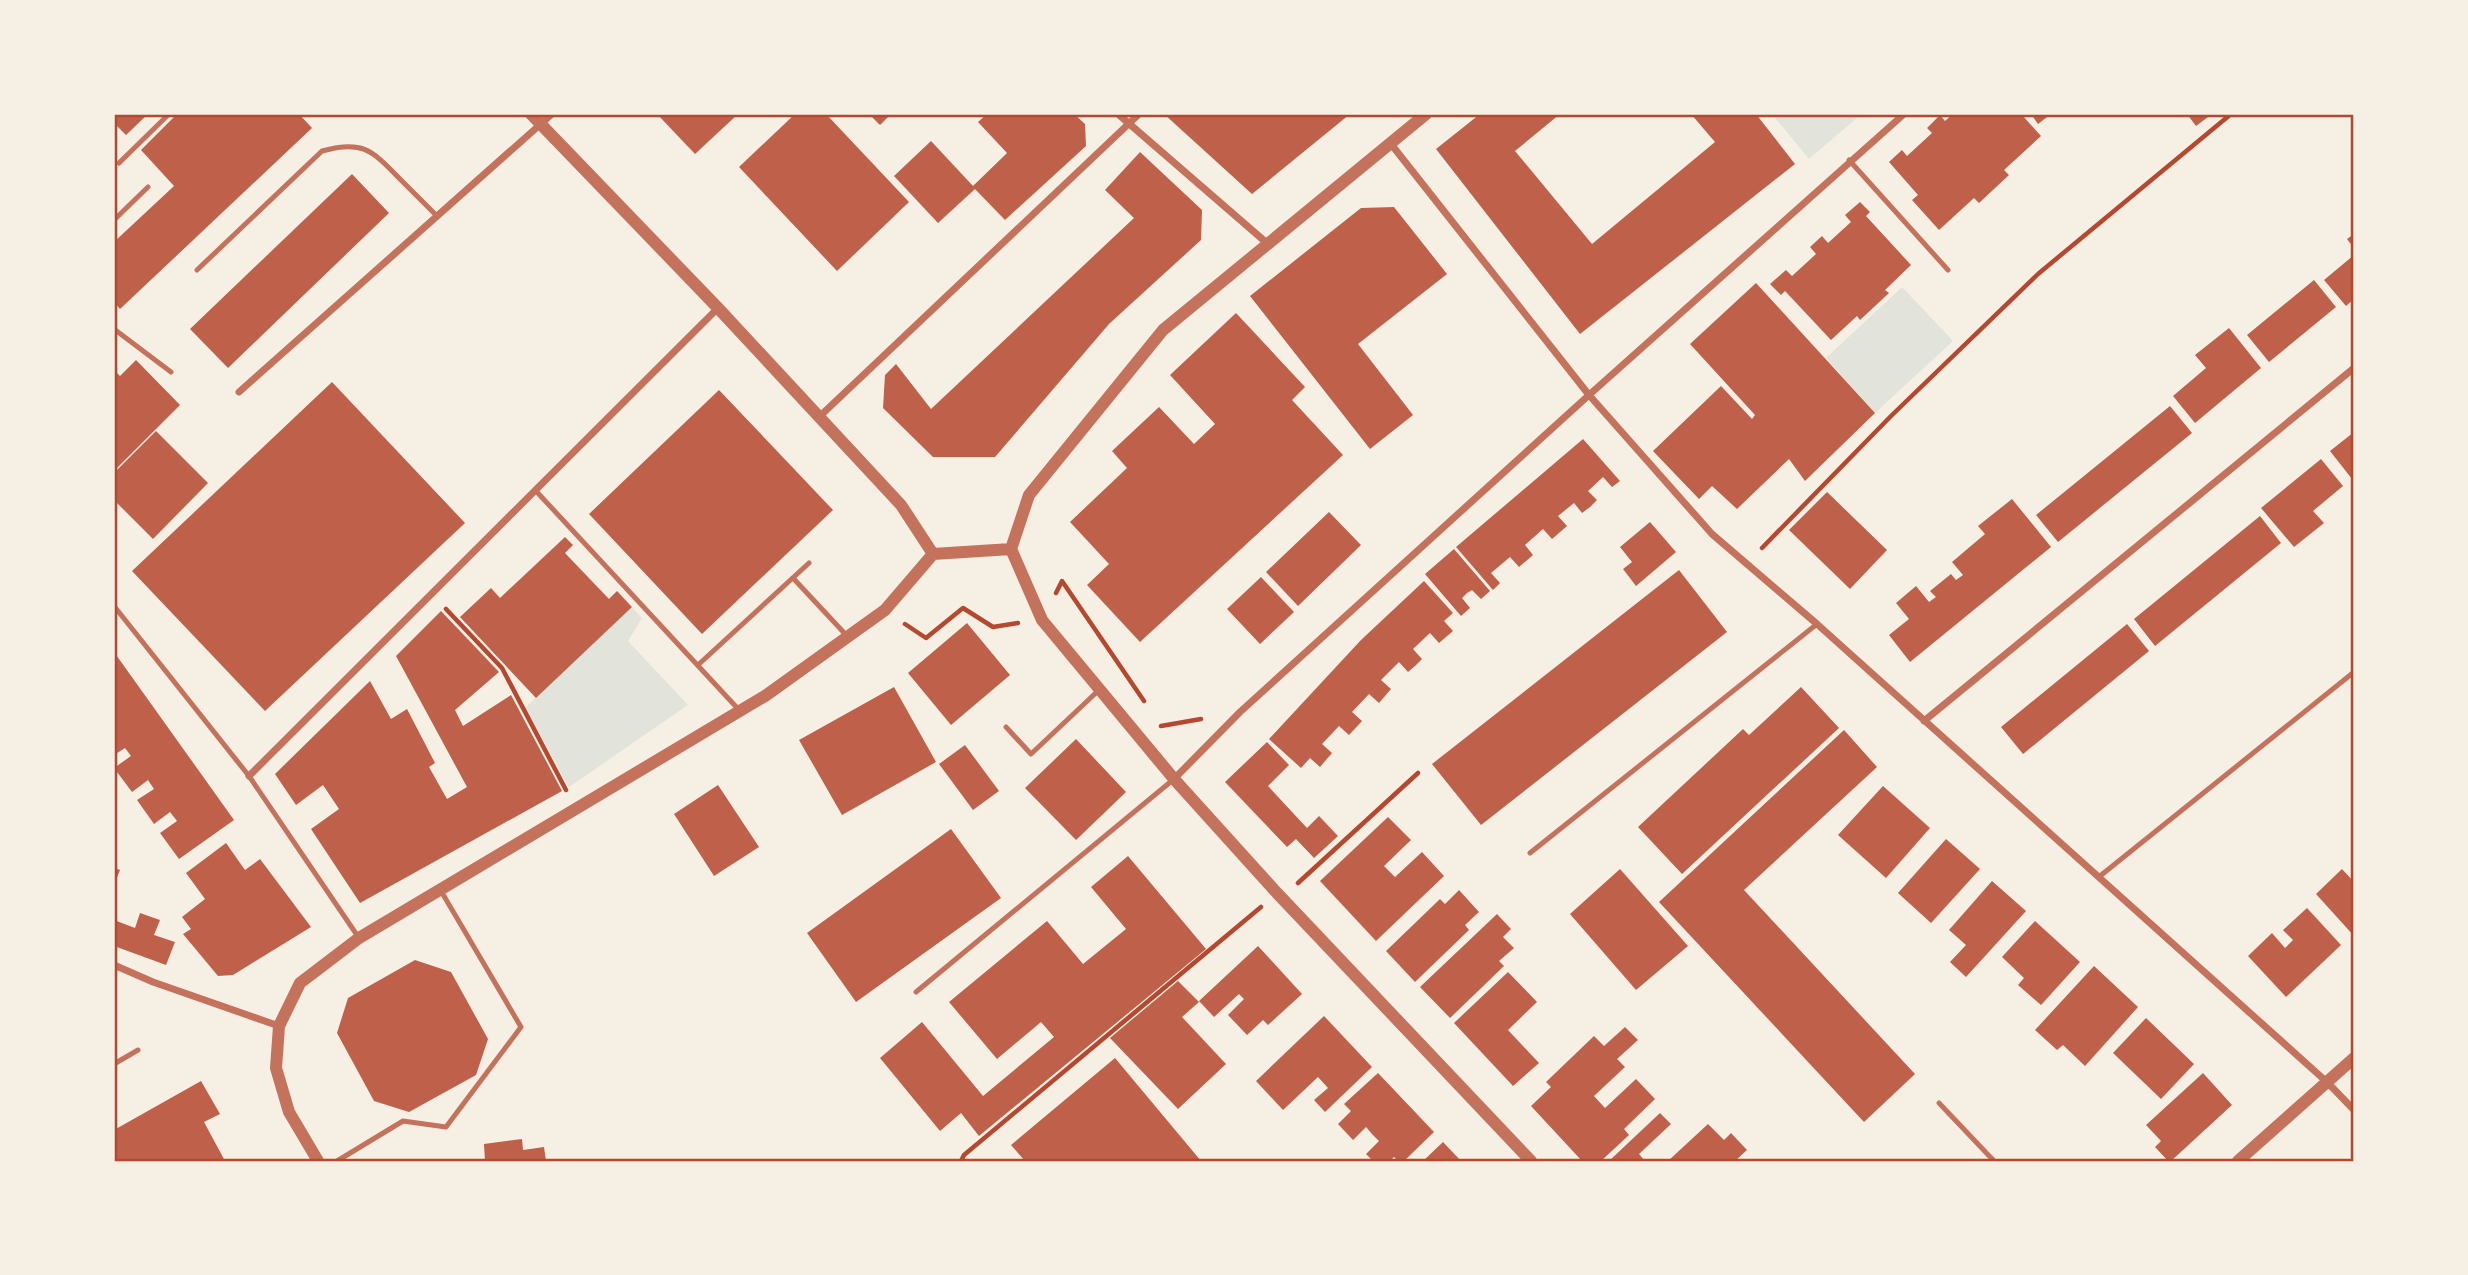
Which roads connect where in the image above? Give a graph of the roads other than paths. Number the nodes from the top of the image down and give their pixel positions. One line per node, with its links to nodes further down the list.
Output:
1 (169, 114): 12 (lane)
2 (531, 114): 8 (street)
3 (552, 114): 8 (street)
4 (1118, 114): 9 (street)
5 (1139, 114): 9 (street)
6 (1426, 114): 10 (street)
7 (1904, 114): 11 (street)
8 (541, 124): 14 (street); 19 (street)
9 (1129, 124): 16 (street); 25 (street)
10 (1391, 144): 16 (street); 24 (street)
11 (1849, 160): 18 (lane); 24 (street)
12 (119, 163)
13 (148, 187): 15 (lane)
14 (436, 216): 17 (lane); 23 (street)
15 (114, 220)
16 (1269, 244): 27 (street)
17 (197, 270)
18 (1948, 270)
19 (718, 308): 25 (street); 26 (street)
20 (114, 329): 22 (lane)
21 (2354, 368): 38 (street)
22 (171, 372)
23 (239, 391)
24 (1589, 395): 32 (street); 41 (street)
25 (819, 417): 28 (street)
26 (536, 491): 34 (lane); 40 (street)
27 (1011, 549): 28 (street); 36 (street)
28 (933, 554): 33 (street)
29 (809, 563): 30 (lane)
30 (793, 578): 33 (lane); 34 (lane)
31 (114, 606): 40 (lane)
32 (1817, 624): 38 (street); 42 (lane)
33 (848, 636): 37 (street)
34 (698, 666): 37 (lane)
35 (2354, 672): 43 (lane)
36 (1100, 689): 39 (lane); 41 (street)
37 (740, 711): 44 (street)
38 (1924, 721): 43 (street)
39 (1006, 727)
40 (249, 776): 45 (lane)
41 (1174, 779): 47 (lane); 57 (street)
42 (1530, 853)
43 (2100, 876): 52 (street)
44 (441, 891): 45 (street); 56 (lane)
45 (359, 938): 48 (street)
46 (114, 965): 48 (street)
47 (916, 992)
48 (279, 1026): 55 (street)
49 (138, 1050): 51 (lane)
50 (2354, 1058): 52 (street)
51 (114, 1064)
52 (2328, 1083): 54 (street); 59 (street)
53 (1939, 1104): 58 (lane)
54 (2354, 1110)
55 (318, 1161)
56 (337, 1161)
57 (1531, 1161)
58 (1994, 1161)
59 (2238, 1161)

